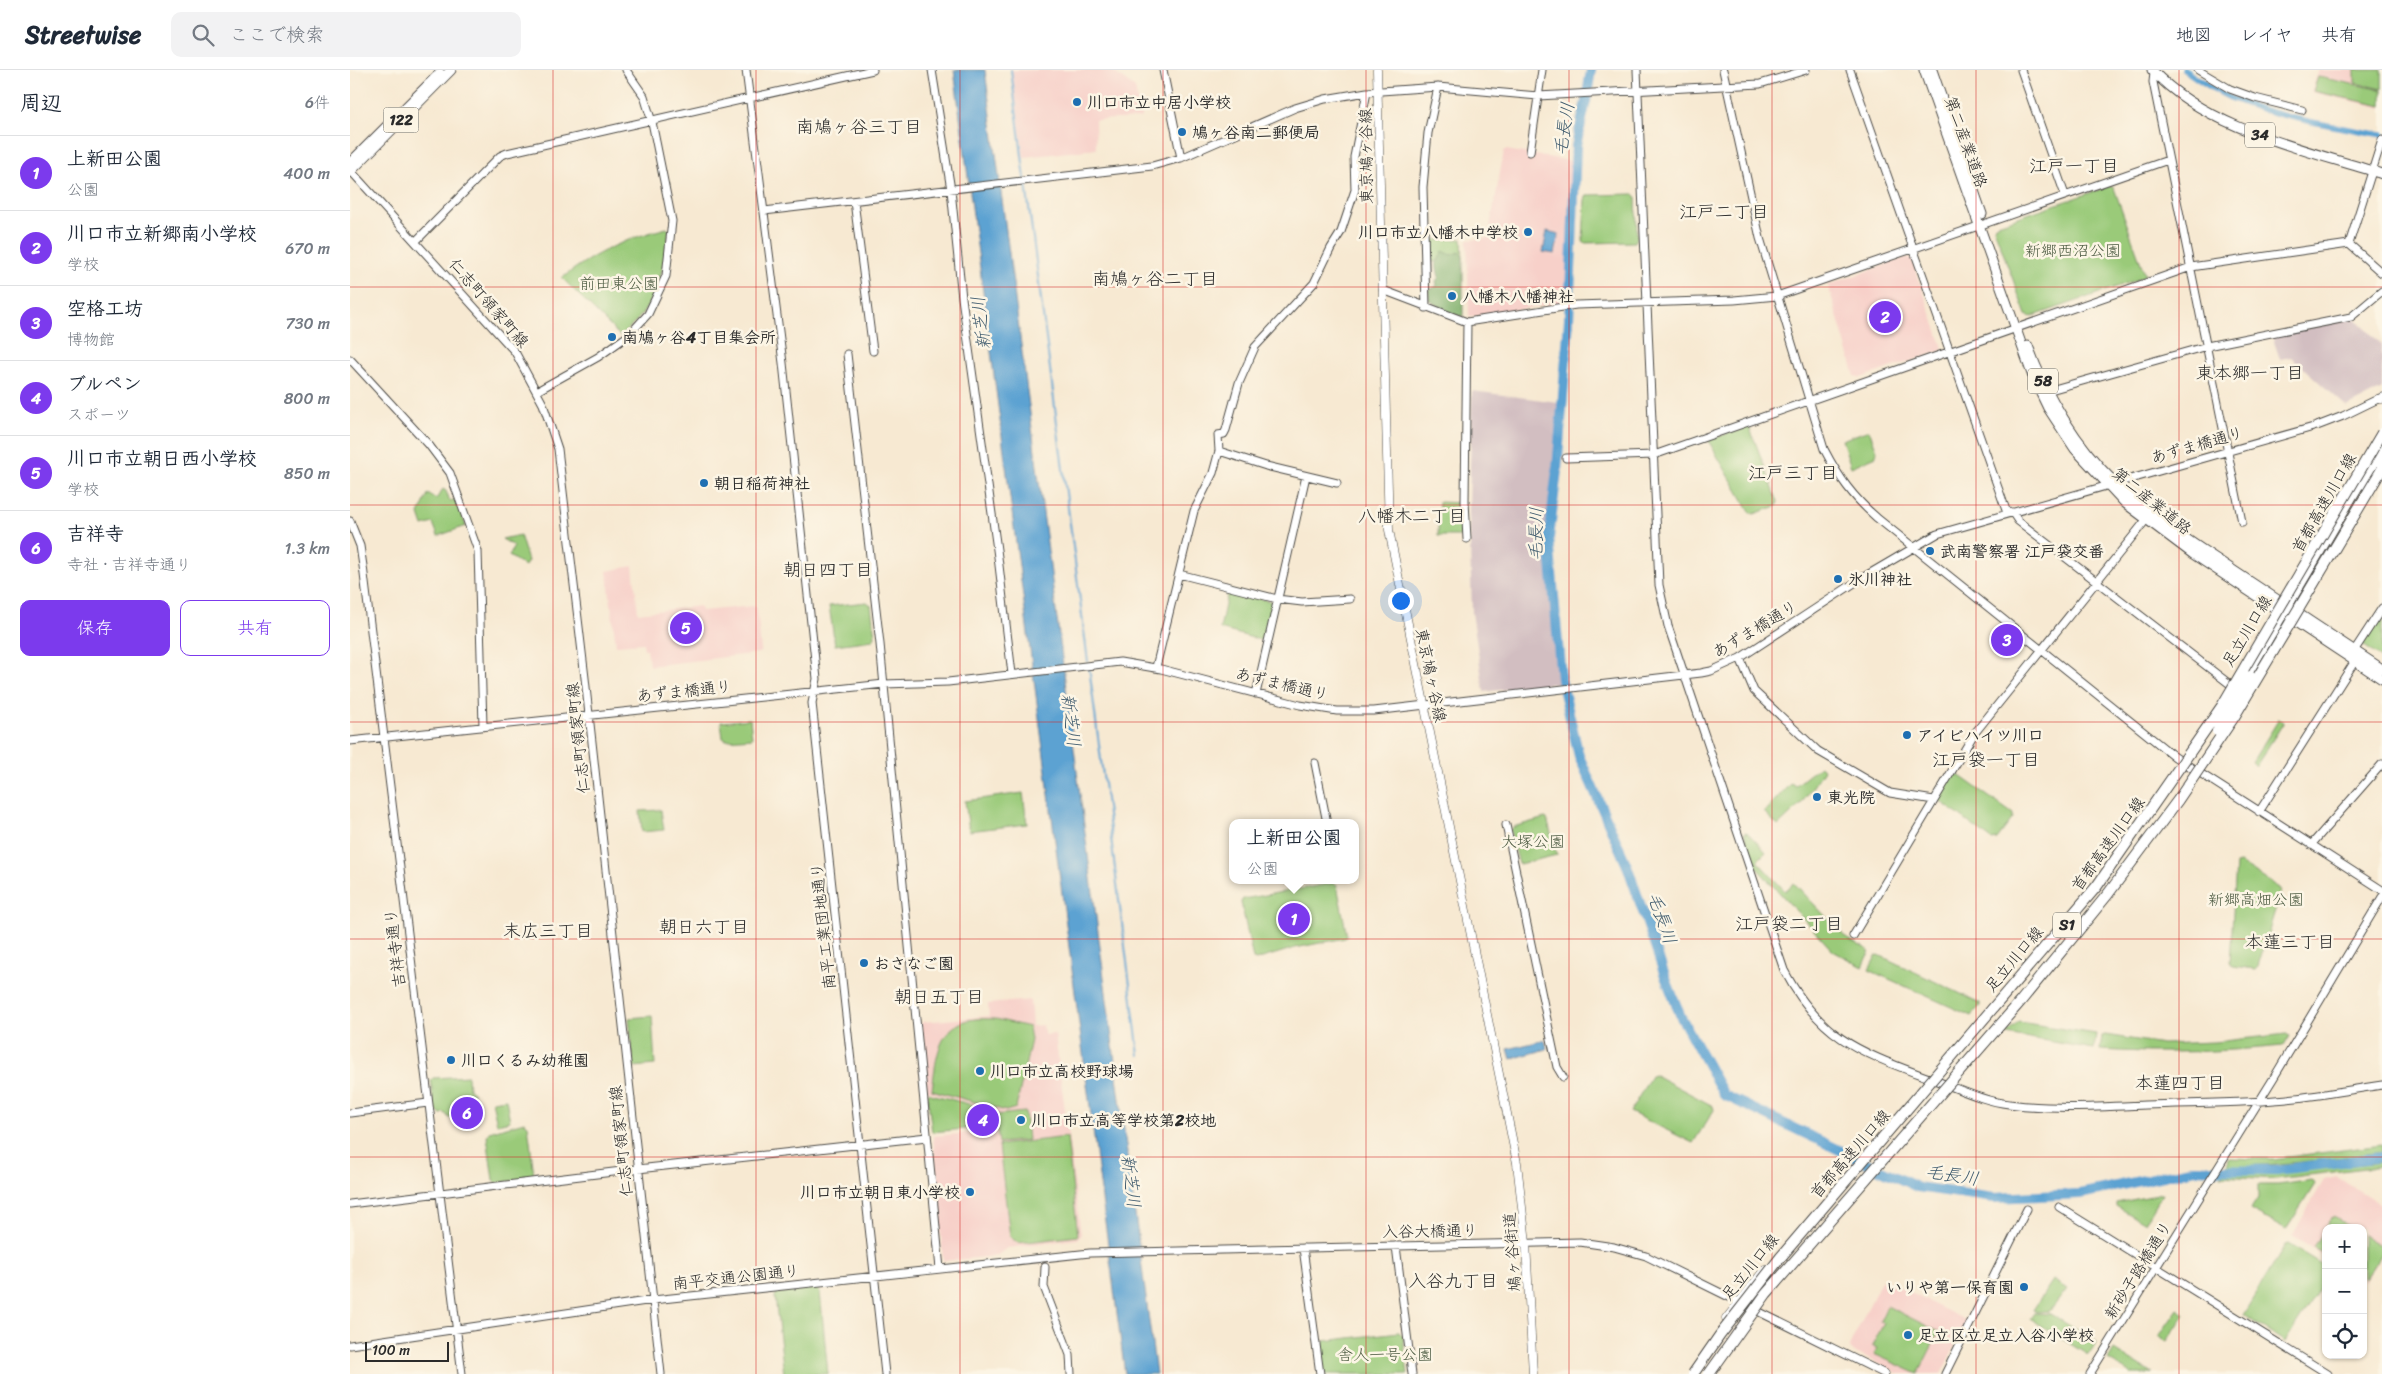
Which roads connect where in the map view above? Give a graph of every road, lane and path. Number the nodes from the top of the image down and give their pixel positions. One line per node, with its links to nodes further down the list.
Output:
1 (442, 70): 32 (main road, 122)
2 (451, 70): 32 (main road, 122)
3 (626, 70): 27 (street)
4 (746, 70): 25 (street, 南平工業団地通り)
5 (873, 70): 25 (street)
6 (932, 70): 35 (street)
7 (1163, 70): 30 (street)
8 (1377, 70): 22 (main road, 東京鳩ヶ谷線)
9 (1542, 70): 24 (street)
10 (1638, 70): 21 (street)
11 (1723, 70): 19 (street)
12 (1806, 70): 19 (street)
13 (1850, 70): 42 (street)
14 (1924, 70): 39 (main road, 第二産業道路 / 58)
15 (1932, 70): 39 (main road, 第二産業道路 / 58)
16 (2021, 70): 36 (street)
17 (2198, 70): 26 (street)
18 (2153, 72): 31 (street); 33 (main road, 34)
19 (1727, 86): 21 (street); 47 (street)
20 (1438, 87): 22 (street); 24 (street); 49 (street)
21 (1638, 90): 24 (street); 48 (street)
22 (1378, 91): 23 (street); 45 (main road, 東京鳩ヶ谷線)
23 (1366, 92): 30 (street); 63 (street)
24 (1538, 96): 29 (street)
25 (750, 99): 27 (street); 38 (street, 南平工業団地通り)
26 (2302, 110)
27 (652, 122): 40 (street); 58 (street)
28 (2382, 140): 33 (street)
29 (1530, 152)
30 (1181, 158): 35 (street)
31 (2168, 160): 36 (street); 43 (street)
32 (350, 169): 40 (street, 仁志町領家町線)
33 (2372, 171): 34 (main road, 34); 41 (street)
34 (2382, 174)
35 (953, 189): 37 (street); 92 (street)
36 (2065, 195): 39 (street)
37 (854, 201): 38 (street); 53 (street)
38 (764, 212): 98 (street, 南平工業団地通り)
39 (1983, 225): 42 (street); 51 (main road, 第二産業道路 / 58)
40 (416, 241): 58 (street, 仁志町領家町線)
41 (2349, 244): 43 (street); 44 (street)
42 (1914, 248): 47 (street); 54 (street)
43 (2191, 267): 51 (street); 52 (street)
44 (2382, 273)
45 (1383, 290): 49 (street); 100 (main road, 東京鳩ヶ谷線)
46 (2382, 291): 52 (street)
47 (1777, 296): 48 (street); 60 (street)
48 (1647, 302): 50 (street); 65 (street)
49 (1426, 308): 50 (street)
50 (1467, 322): 78 (street)
51 (2018, 328): 54 (street); 57 (main road, 第二産業道路 / 58); 72 (main road, 第二産業道路 / 58)
52 (2207, 346): 57 (street); 64 (street)
53 (873, 351)
54 (1950, 352): 60 (street); 74 (street)
55 (847, 354): 96 (street)
56 (350, 359): 102 (street)
57 (2047, 390): 72 (main road, 第二産業道路 / 58)
58 (537, 391): 101 (street, 仁志町領家町線)
59 (2381, 398): 64 (street, あずま橋通り)
60 (1809, 402): 65 (street); 79 (street)
61 (2382, 432): 85 (main road, 足立川口線); 114 (highway, 首都高速川口線 / S1, bridge)
62 (2382, 445): 73 (highway)
63 (1219, 450): 70 (street); 80 (street)
64 (2228, 451): 72 (street, あずま橋通り); 77 (street)
65 (1654, 455): 66 (street); 94 (street)
66 (1566, 458)
67 (2382, 458): 73 (highway)
68 (2382, 469): 128 (highway, 首都高速川口線 / S1, bridge)
69 (2382, 474): 85 (main road, 足立川口線)
70 (1306, 476): 71 (street); 82 (street)
71 (1337, 483)
72 (2111, 484): 74 (street, あずま橋通り); 75 (main road, 第二産業道路 / 58); 85 (main road, 第二産業道路 / 58)
73 (2356, 497): 85 (highway)
74 (2009, 512): 79 (street, あずま橋通り); 81 (street)
75 (2146, 520): 81 (street); 85 (main road, 第二産業道路 / 58)
76 (350, 521): 103 (street, 吉祥寺通り)
77 (2242, 522)
78 (1467, 539)
79 (1912, 546): 86 (street); 88 (street, あずま橋通り)
80 (1180, 574): 82 (street); 90 (street)
81 (2096, 582): 86 (street); 97 (street)
82 (1277, 599): 83 (street); 99 (street)
83 (1350, 599)
84 (2382, 608): 87 (street)
85 (2287, 612): 87 (main road, 第二産業道路 / 58); 89 (main road, 第二産業道路 / 58); 93 (highway); 97 (main road, 足立川口線); 108 (main road, 足立川口線)
86 (2042, 650): 105 (street); 109 (street)
87 (2354, 650): 91 (main road, 第二産業道路 / 58)
88 (1740, 658): 94 (street, あずま橋通り); 109 (street)
89 (2355, 661): 95 (main road, 第二産業道路 / 58); 110 (street)
90 (1156, 667): 92 (street, あずま橋通り); 99 (street, あずま橋通り)
91 (2382, 669)
92 (1012, 674): 96 (street, あずま橋通り)
93 (2249, 675): 114 (highway, bridge); 128 (highway, bridge)
94 (1686, 676): 100 (street, あずま橋通り); 119 (street)
95 (2382, 679)
96 (884, 684): 98 (street, あずま橋通り); 126 (street)
97 (2231, 685): 105 (main road, 足立川口線)
98 (815, 691): 101 (street, あずま橋通り); 127 (street, 南平工業団地通り)
99 (1256, 694): 100 (street, あずま橋通り)
100 (1424, 706): 125 (main road, 東京鳩ヶ谷線)
101 (589, 714): 102 (street, あずま橋通り); 129 (street, 仁志町領家町線)
102 (483, 726): 103 (street, あずま橋通り)
103 (383, 737): 104 (street, あずま橋通り); 123 (street, 吉祥寺通り)
104 (350, 741)
105 (2182, 762): 108 (street); 119 (main road, 足立川口線)
106 (1315, 763): 111 (street)
107 (2382, 764): 113 (street)
108 (2199, 774): 110 (street); 121 (main road, 足立川口線)
109 (1934, 800): 117 (street)
110 (2259, 812): 113 (street)
111 (1326, 819)
112 (1506, 825): 118 (street)
113 (2311, 845): 115 (street)
114 (2097, 886): 134 (highway, 首都高速川口線 / S1, bridge)
115 (2382, 890)
116 (2382, 897): 122 (street, 新砂子路橋通り)
117 (1853, 936)
118 (1563, 1077)
119 (1929, 1078): 121 (street); 144 (main road, 足立川口線)
120 (2382, 1085): 122 (street)
121 (1951, 1086): 122 (street); 145 (main road, 足立川口線)
122 (2258, 1101): 140 (street, 新砂子路橋通り)
123 (428, 1103): 124 (street); 130 (street, 吉祥寺通り)
124 (350, 1113)
125 (1510, 1129): 135 (main road, 鳩ヶ谷街道)
126 (927, 1137): 127 (street); 141 (street)
127 (861, 1144): 129 (street); 142 (street, 南平工業団地通り)
128 (1889, 1150): 158 (highway, 首都高速川口線 / S1, bridge)
129 (638, 1169): 130 (street); 143 (street, 仁志町領家町線)
130 (440, 1192): 131 (street); 146 (street, 吉祥寺通り)
131 (350, 1204)
132 (2058, 1207): 140 (street)
133 (2026, 1208): 161 (street)
134 (1818, 1213): 156 (highway, 首都高速川口線 / S1, bridge); 157 (highway, bridge)
135 (1526, 1243): 136 (street, 入谷大橋通り); 144 (street, 入谷大橋通り); 154 (main road, 鳩ヶ谷街道)
136 (1396, 1246): 137 (street, 入谷大橋通り); 153 (street)
137 (1303, 1248): 138 (street, 入谷大橋通り); 152 (street)
138 (1127, 1251): 141 (street, 南平交通公園通り)
139 (1045, 1267): 151 (street)
140 (2156, 1268): 162 (street, 新砂子路橋通り); 163 (street)
141 (940, 1269): 142 (street, 南平交通公園通り)
142 (875, 1276): 143 (street, 南平交通公園通り); 150 (street, 南平工業団地通り)
143 (653, 1300): 146 (street, 南平交通公園通り); 149 (street, 仁志町領家町線)
144 (1739, 1302): 145 (street, 入谷大橋通り); 155 (main road, 足立川口線)
145 (1758, 1311): 159 (main road, 足立川口線); 160 (street, 入谷大橋通り)
146 (456, 1329): 147 (street, 南平交通公園通り); 148 (street, 吉祥寺通り)
147 (350, 1345)
148 (462, 1374)
149 (661, 1374)
150 (886, 1374)
151 (1071, 1374)
152 (1320, 1374)
153 (1412, 1374)
154 (1534, 1374)
155 (1689, 1374)
156 (1693, 1374)
157 (1699, 1374)
158 (1708, 1374)
159 (1712, 1374)
160 (1885, 1374)
161 (1945, 1374)
162 (2090, 1374)
163 (2328, 1374)

